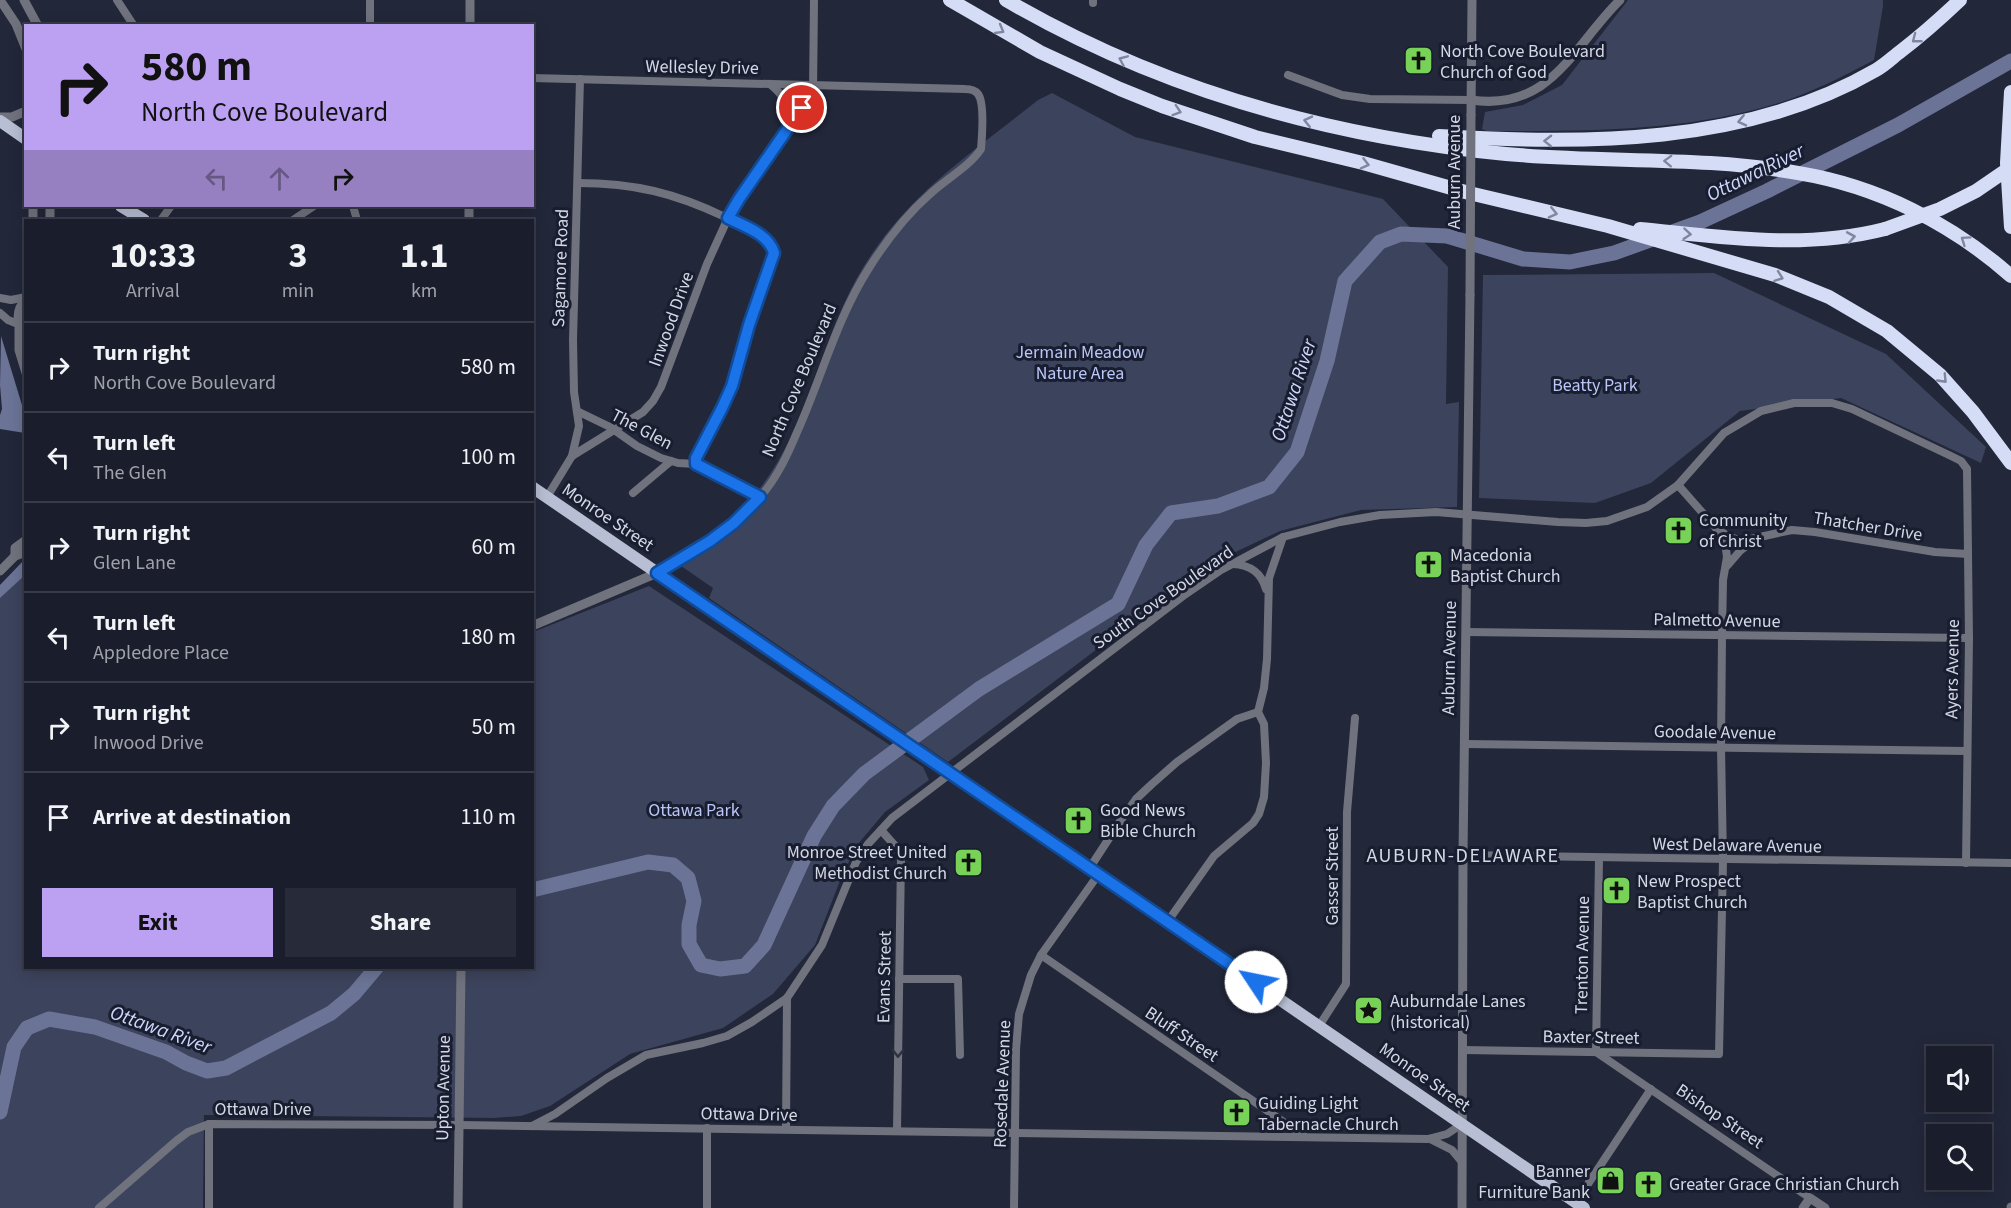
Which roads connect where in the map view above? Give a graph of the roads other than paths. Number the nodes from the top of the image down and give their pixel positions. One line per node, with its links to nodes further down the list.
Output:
1 (0, 0): 16 (street)
2 (24, 0): 12 (street)
3 (117, 0): 13 (street)
4 (370, 0): 14 (street)
5 (470, 0): 15 (street)
6 (814, 0): 21 (street, Inwood Drive)
7 (950, 0): 37 (highway, one-way to 37)
8 (1006, 0): 28 (highway, one-way to 8)
9 (1472, 0): 24 (street, Auburn Avenue)
10 (1960, 0): 28 (highway, one-way to 28)
11 (1615, 2): 24 (street)
12 (37, 24)
13 (133, 24)
14 (370, 24)
15 (470, 24)
16 (24, 43)
17 (1288, 75): 24 (street)
18 (534, 78): 19 (street, Wellesley Drive)
19 (580, 79): 20 (street, Wellesley Drive); 31 (street, Sagamore Road)
20 (770, 84): 21 (street, Wellesley Drive); 27 (street)
21 (813, 85): 23 (street, Wellesley Drive); 27 (street, Inwood Drive)
22 (2011, 92): 38 (highway)
23 (978, 93): 56 (street, North Cove Boulevard)
24 (1471, 100): 57 (street, Auburn Avenue, bridge)
25 (24, 112): 26 (street)
26 (0, 119): 29 (main road)
27 (792, 123): 34 (street, Inwood Drive)
28 (1365, 133): 39 (highway, one-way to 28)
29 (24, 137)
30 (2011, 167): 37 (highway, one-way to 30, bridge)
31 (578, 183): 34 (street); 45 (street, Sagamore Road)
32 (123, 207): 35 (main road)
33 (312, 207): 36 (street)
34 (728, 218): 46 (street, Inwood Drive); 49 (street)
35 (142, 219)
36 (294, 219)
37 (1602, 224): 50 (highway, one-way to 50)
38 (2011, 227)
39 (2011, 276)
40 (0, 298): 41 (street)
41 (24, 302): 43 (street)
42 (0, 313): 43 (street)
43 (21, 329): 44 (street)
44 (24, 366)
45 (577, 411): 46 (street, The Glen); 47 (street, Sagamore Road)
46 (615, 430): 47 (street, Inwood Drive); 48 (street, The Glen)
47 (572, 456): 55 (street, Inwood Drive)
48 (671, 461): 49 (street, The Glen); 54 (street)
49 (696, 464): 56 (street, The Glen)
50 (2011, 464)
51 (1969, 476): 52 (street, South Cove Boulevard); 63 (street, Ayers Avenue)
52 (1678, 486): 57 (street, South Cove Boulevard); 58 (street, Thatcher Drive)
53 (534, 488): 55 (main road, Monroe Street)
54 (633, 493)
55 (547, 497): 68 (main road, Monroe Street)
56 (760, 497): 68 (street, North Cove Boulevard)
57 (1467, 515): 59 (street, South Cove Boulevard); 71 (street, Auburn Avenue)
58 (1716, 528): 60 (street, Thatcher Drive); 66 (street)
59 (1283, 537): 65 (street, South Cove Boulevard); 69 (street)
60 (1756, 539): 63 (street, Thatcher Drive); 66 (street)
61 (24, 541): 64 (street)
62 (24, 553): 64 (street)
63 (1968, 554): 73 (street, Ayers Avenue)
64 (15, 556): 67 (street)
65 (1233, 564): 69 (street); 79 (street, South Cove Boulevard)
66 (1726, 567): 72 (street)
67 (0, 571)
68 (657, 573): 70 (street, North Cove Boulevard); 79 (main road, Monroe Street)
69 (1268, 593): 74 (street)
70 (534, 625)
71 (1466, 632): 72 (street, Palmetto Avenue); 76 (street, Auburn Avenue)
72 (1722, 635): 73 (street, Palmetto Avenue); 77 (street)
73 (1968, 638): 78 (street, Ayers Avenue)
74 (1258, 712): 86 (street, Rosedale Avenue); 87 (street)
75 (1355, 718): 92 (street, Gasser Street)
76 (1464, 744): 77 (street, Goodale Avenue); 81 (street, Auburn Avenue)
77 (1721, 747): 78 (street, Goodale Avenue); 83 (street)
78 (1966, 751): 84 (street, Ayers Avenue)
79 (945, 770): 80 (street, South Cove Boulevard); 86 (main road, Monroe Street)
80 (881, 830): 90 (street, Evans Street); 91 (street, South Cove Boulevard)
81 (1463, 855): 82 (street, West Delaware Avenue); 93 (street, Auburn Avenue)
82 (1599, 858): 83 (street, West Delaware Avenue); 94 (street, Trenton Avenue)
83 (1723, 860): 84 (street, West Delaware Avenue); 94 (street, Baxter Street)
84 (1966, 863): 85 (street, West Delaware Avenue)
85 (2011, 864)
86 (1093, 872): 87 (main road, Monroe Street); 88 (street, Rosedale Avenue)
87 (1168, 921): 92 (main road, Monroe Street)
88 (1041, 955): 104 (street, Rosedale Avenue); 105 (street, Bluff Street)
89 (461, 969): 99 (street, Upton Avenue)
90 (899, 979): 95 (street); 103 (street, Evans Street, one-way to 103)
91 (787, 998): 100 (street, South Cove Boulevard); 102 (street)
92 (1319, 1026): 98 (main road, Monroe Street)
93 (1463, 1050): 94 (street, Baxter Street); 98 (street, Auburn Avenue)
94 (1596, 1052): 96 (street, Bishop Street)
95 (960, 1055)
96 (1651, 1089): 108 (street, Bishop Street); 109 (street)
97 (209, 1124): 99 (street, Ottawa Drive); 110 (street, Ottawa Drive); 111 (street)
98 (1462, 1124): 106 (street, Ottawa Drive); 107 (street, Auburn Avenue); 109 (main road, Monroe Street)
99 (459, 1125): 100 (street, Ottawa Drive); 112 (street, Upton Avenue)
100 (532, 1126): 101 (street, Ottawa Drive)
101 (707, 1128): 102 (street, Ottawa Drive); 113 (street)
102 (786, 1130): 103 (street, Ottawa Drive)
103 (897, 1131): 104 (street, Ottawa Drive)
104 (1015, 1133): 105 (street, Ottawa Drive); 114 (street, Rosedale Avenue)
105 (1305, 1137): 106 (street, Ottawa Drive)
106 (1428, 1139): 107 (street, Ottawa Drive)
107 (1462, 1162): 115 (street, Auburn Avenue)
108 (1810, 1198): 116 (street); 117 (street, Bishop Street)
109 (1580, 1205)
110 (99, 1208)
111 (209, 1208)
112 (458, 1208)
113 (707, 1208)
114 (1014, 1208)
115 (1462, 1208)
116 (1803, 1208)
117 (1825, 1208)

